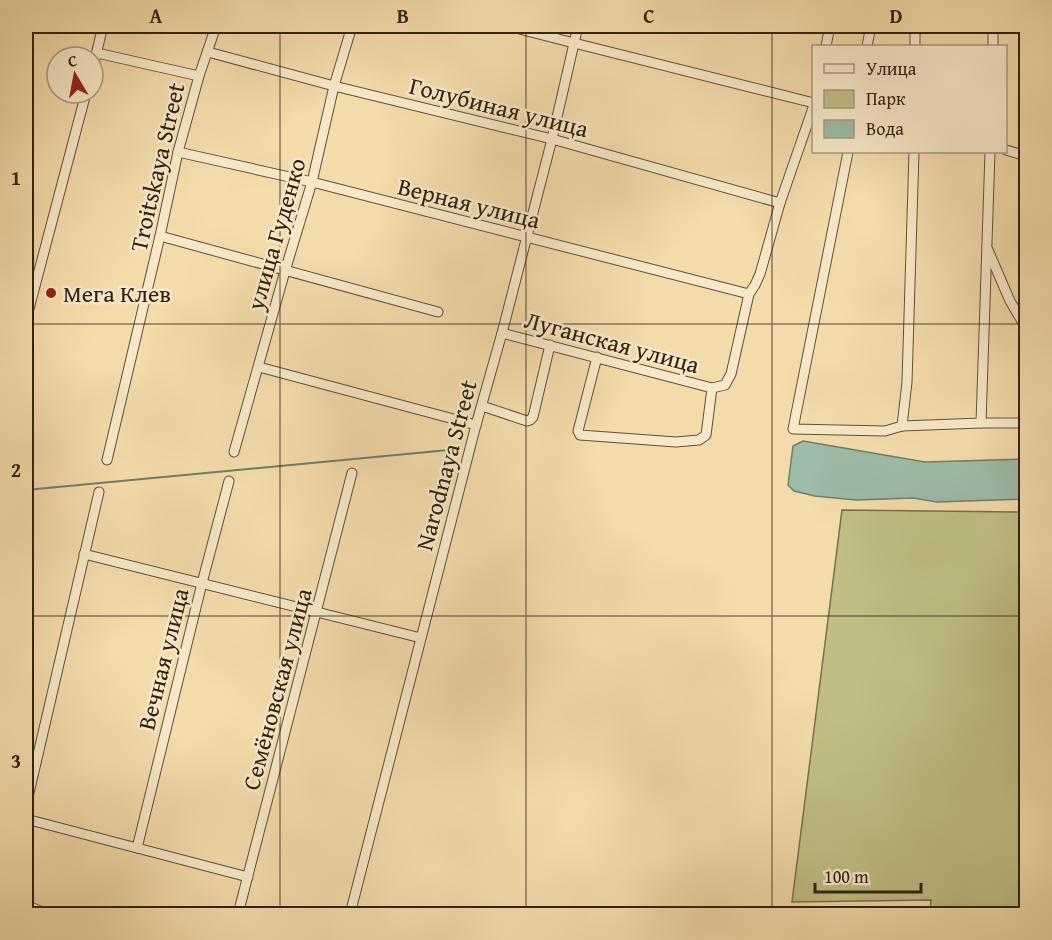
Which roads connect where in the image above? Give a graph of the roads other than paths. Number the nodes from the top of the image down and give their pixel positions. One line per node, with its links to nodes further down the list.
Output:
1 (103, 26): 11 (street)
2 (216, 26): 16 (street, Troitskaya Street)
3 (352, 26): 19 (street, улица Гуденко)
4 (508, 26): 10 (street)
5 (578, 26): 10 (street, Narodnaya Street)
6 (830, 26): 12 (street)
7 (871, 26): 13 (street)
8 (915, 26): 14 (street)
9 (993, 26): 15 (street)
10 (574, 43): 20 (street); 23 (street, Narodnaya Street)
11 (99, 45)
12 (826, 45)
13 (867, 45)
14 (915, 45)
15 (993, 45)
16 (208, 52): 18 (street, Troitskaya Street); 19 (street, Голубиная улица)
17 (105, 55): 18 (street)
18 (199, 76): 25 (street, Troitskaya Street)
19 (334, 86): 23 (street, Голубиная улица); 30 (street, улица Гуденко)
20 (812, 104)
21 (83, 105): 38 (street)
22 (812, 107): 31 (street)
23 (552, 139): 31 (street, Голубиная улица); 33 (street, Narodnaya Street)
24 (1007, 151): 29 (street)
25 (178, 152): 30 (street, Верная улица); 32 (street, Troitskaya Street)
26 (848, 153): 49 (street)
27 (914, 153): 49 (street)
28 (990, 153): 34 (street)
29 (1026, 156)
30 (312, 182): 33 (street, Верная улица); 35 (street, улица Гуденко)
31 (780, 203): 36 (street)
32 (160, 236): 35 (street); 51 (street, Troitskaya Street)
33 (526, 237): 36 (street, Верная улица); 40 (street, Narodnaya Street)
34 (987, 247): 39 (street); 46 (street)
35 (285, 271): 37 (street); 43 (street, улица Гуденко)
36 (749, 294): 44 (street)
37 (438, 312)
38 (26, 320)
39 (1026, 328)
40 (502, 333): 41 (street, Луганская улица); 45 (street, Narodnaya Street)
41 (550, 345): 42 (street, Луганская улица); 45 (street)
42 (597, 357): 44 (street, Луганская улица); 44 (street)
43 (259, 367): 48 (street); 50 (street, улица Гуденко)
44 (712, 388)
45 (482, 406): 48 (street, Narodnaya Street)
46 (981, 423): 47 (street); 49 (street)
47 (1026, 423)
48 (476, 425): 58 (street, Narodnaya Street)
49 (902, 426)
50 (234, 452)
51 (107, 460)
52 (352, 473): 57 (street, Семёновская улица)
53 (229, 481): 56 (street, Вечная улица)
54 (99, 492): 55 (street)
55 (84, 554): 56 (street); 59 (street)
56 (202, 583): 57 (street); 61 (street, Вечная улица)
57 (317, 612): 58 (street); 62 (street, Семёновская улица)
58 (421, 638): 66 (street, Narodnaya Street)
59 (26, 806)
60 (26, 819): 61 (street)
61 (137, 848): 62 (street)
62 (248, 878): 65 (street, Семёновская улица)
63 (26, 905): 64 (street)
64 (46, 915)
65 (238, 915)
66 (350, 915)

